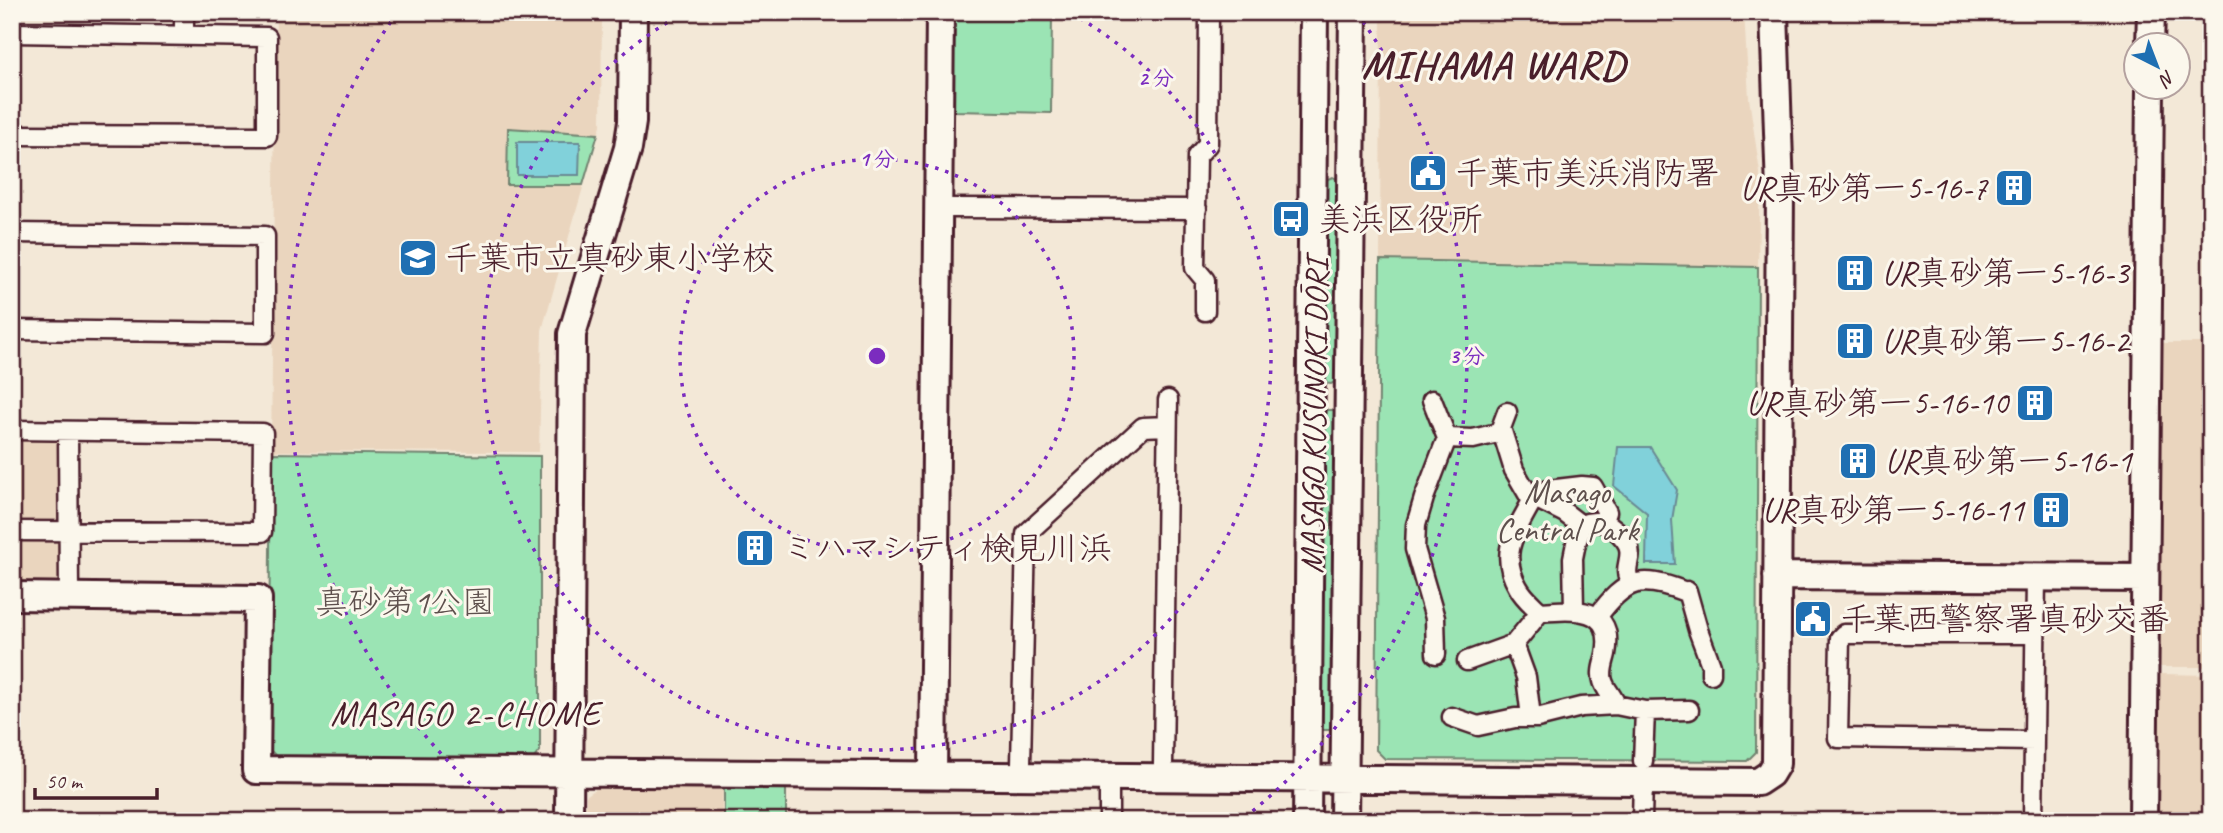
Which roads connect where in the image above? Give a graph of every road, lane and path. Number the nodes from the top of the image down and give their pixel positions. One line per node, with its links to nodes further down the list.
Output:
1 (184, 12): 11 (street)
2 (633, 12): 57 (street)
3 (940, 12): 58 (street)
4 (1209, 12): 15 (street)
5 (1314, 12): 20 (street, MASAGO KUSUNOKI DŌRI)
6 (1353, 12): 19 (street, MASAGO KUSUNOKI DŌRI)
7 (1773, 12): 34 (street)
8 (2151, 12): 9 (street)
9 (2150, 32)
10 (12, 33): 11 (street)
11 (184, 36): 13 (street)
12 (2150, 102): 36 (street)
13 (12, 135)
14 (950, 208): 15 (street)
15 (1197, 209): 17 (street)
16 (12, 233): 18 (street)
17 (1205, 311)
18 (12, 330)
19 (1349, 398): 20 (street); 61 (street, MASAGO KUSUNOKI DŌRI)
20 (1311, 399): 60 (street, MASAGO KUSUNOKI DŌRI)
21 (1168, 400): 24 (street)
22 (1432, 400): 28 (street)
23 (1507, 412): 27 (street)
24 (1167, 426): 54 (street); 55 (street)
25 (12, 430): 26 (street)
26 (68, 431): 33 (street); 33 (street)
27 (1502, 432): 28 (street); 29 (street)
28 (1447, 438): 45 (street)
29 (1535, 500): 30 (street); 31 (street); 41 (street)
30 (1604, 521): 31 (street); 37 (street)
31 (1582, 526): 40 (street)
32 (12, 531): 33 (street)
33 (68, 531): 39 (street)
34 (1777, 576): 35 (street); 56 (street)
35 (2036, 577): 36 (street); 43 (street)
36 (2145, 578): 68 (street)
37 (1631, 584): 42 (street); 47 (street)
38 (12, 596): 39 (street)
39 (69, 596): 57 (street)
40 (1574, 609): 41 (street); 42 (street)
41 (1539, 612): 44 (street)
42 (1598, 616): 48 (street)
43 (2035, 634): 53 (street); 53 (street)
44 (1514, 644): 46 (street); 52 (street)
45 (1436, 654)
46 (1466, 661)
47 (1711, 674)
48 (1616, 705): 50 (street); 52 (street)
49 (1689, 710): 50 (street)
50 (1645, 711): 56 (street)
51 (1452, 717): 52 (street)
52 (1531, 718)
53 (2034, 741): 67 (street)
54 (1021, 764)
55 (1163, 765)
56 (1643, 770): 61 (street); 66 (street)
57 (570, 772): 58 (street); 62 (street)
58 (933, 775): 59 (street)
59 (1109, 776): 60 (street); 63 (street)
60 (1307, 777): 61 (street); 64 (street, MASAGO KUSUNOKI DŌRI)
61 (1345, 777): 65 (street, MASAGO KUSUNOKI DŌRI)
62 (569, 821)
63 (1109, 821)
64 (1307, 821)
65 (1344, 821)
66 (1642, 821)
67 (2033, 821)
68 (2143, 821)

